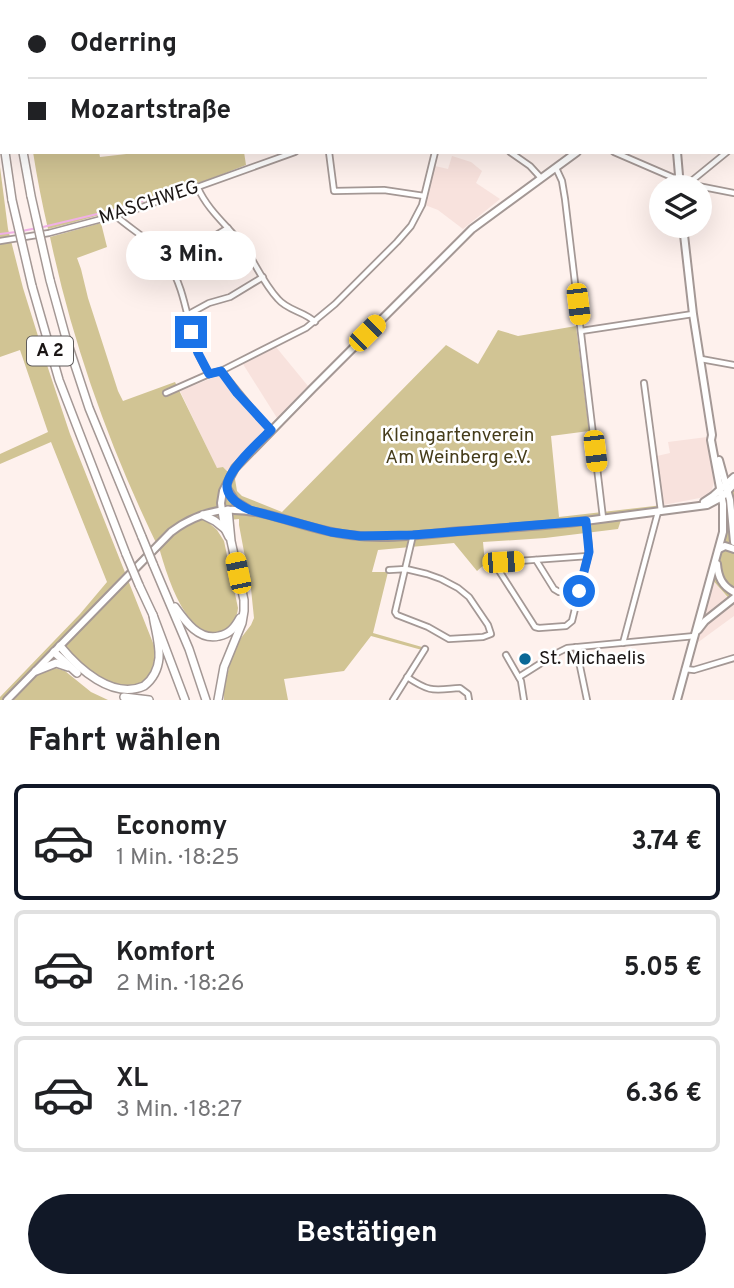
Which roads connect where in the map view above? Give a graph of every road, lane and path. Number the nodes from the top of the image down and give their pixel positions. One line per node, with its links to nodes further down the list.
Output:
1 (5, 154): 68 (highway, A 2, bridge)
2 (23, 154): 65 (highway, A 2, bridge)
3 (290, 154): 16 (street, MASCHWEG)
4 (329, 154): 19 (street)
5 (434, 154): 19 (street)
6 (513, 154): 15 (street)
7 (574, 154): 11 (main road)
8 (618, 154): 12 (street)
9 (677, 154): 13 (main road)
10 (725, 154): 14 (street)
11 (556, 168): 15 (main road); 29 (street)
12 (661, 175)
13 (679, 175)
14 (699, 175)
15 (541, 178): 36 (main road)
16 (198, 188): 20 (street, MASCHWEG); 21 (street)
17 (712, 189): 18 (street)
18 (734, 194)
19 (424, 196): 28 (street)
20 (116, 216): 23 (street, MASCHWEG); 24 (street)
21 (228, 228): 24 (street); 25 (street)
22 (684, 238): 26 (main road)
23 (0, 241)
24 (166, 259): 27 (street)
25 (263, 277): 27 (street); 28 (street)
26 (692, 314): 29 (street); 30 (main road)
27 (187, 315): 33 (street)
28 (315, 322): 32 (street)
29 (581, 331): 49 (street)
30 (699, 358): 31 (street); 37 (main road)
31 (734, 365)
32 (221, 371): 33 (street); 36 (street)
33 (209, 374): 35 (street)
34 (644, 383): 46 (street)
35 (166, 393)
36 (271, 430): 40 (main road)
37 (712, 435): 38 (main road); 41 (main road)
38 (720, 465): 39 (main road); 41 (main road)
39 (734, 475): 41 (main road)
40 (227, 488): 44 (main road); 45 (main road)
41 (726, 489): 42 (main road); 43 (main road); 48 (main road); 51 (main road)
42 (707, 505): 43 (main road); 48 (main road)
43 (696, 506): 46 (main road)
44 (225, 510): 45 (main road); 47 (main road); 52 (highway); 54 (highway)
45 (250, 510): 53 (main road)
46 (660, 511): 49 (main road); 70 (street)
47 (203, 515): 52 (highway); 72 (main road)
48 (724, 515): 56 (main road)
49 (603, 518): 50 (main road)
50 (586, 521): 53 (main road); 58 (street)
51 (733, 527): 55 (main road)
52 (225, 529): 54 (highway)
53 (413, 535): 61 (street)
54 (231, 541): 67 (highway)
55 (734, 542)
56 (719, 549): 57 (main road); 59 (main road)
57 (734, 549)
58 (588, 556): 60 (street); 63 (street)
59 (717, 559): 64 (main road); 69 (main road)
60 (536, 560): 63 (street); 63 (street)
61 (406, 569): 61 (street); 62 (street)
62 (389, 570)
63 (579, 591)
64 (734, 592)
65 (166, 595): 67 (highway); 84 (highway, A 2)
66 (734, 598): 69 (main road)
67 (244, 600): 85 (highway)
68 (153, 615): 72 (highway); 83 (highway, A 2)
69 (695, 634): 70 (street); 77 (main road)
70 (623, 643): 71 (street)
71 (576, 647): 80 (street); 89 (street)
72 (57, 649): 76 (highway); 78 (main road)
73 (425, 649): 79 (street)
74 (506, 655): 80 (street)
75 (734, 658): 77 (street)
76 (72, 668): 78 (highway); 82 (highway)
77 (685, 669): 90 (main road)
78 (36, 671): 81 (main road)
79 (407, 677): 86 (street); 87 (street)
80 (519, 677): 88 (street)
81 (7, 700)
82 (149, 700)
83 (185, 700)
84 (206, 700)
85 (218, 700)
86 (393, 700)
87 (469, 700)
88 (524, 700)
89 (587, 700)
90 (677, 700)

